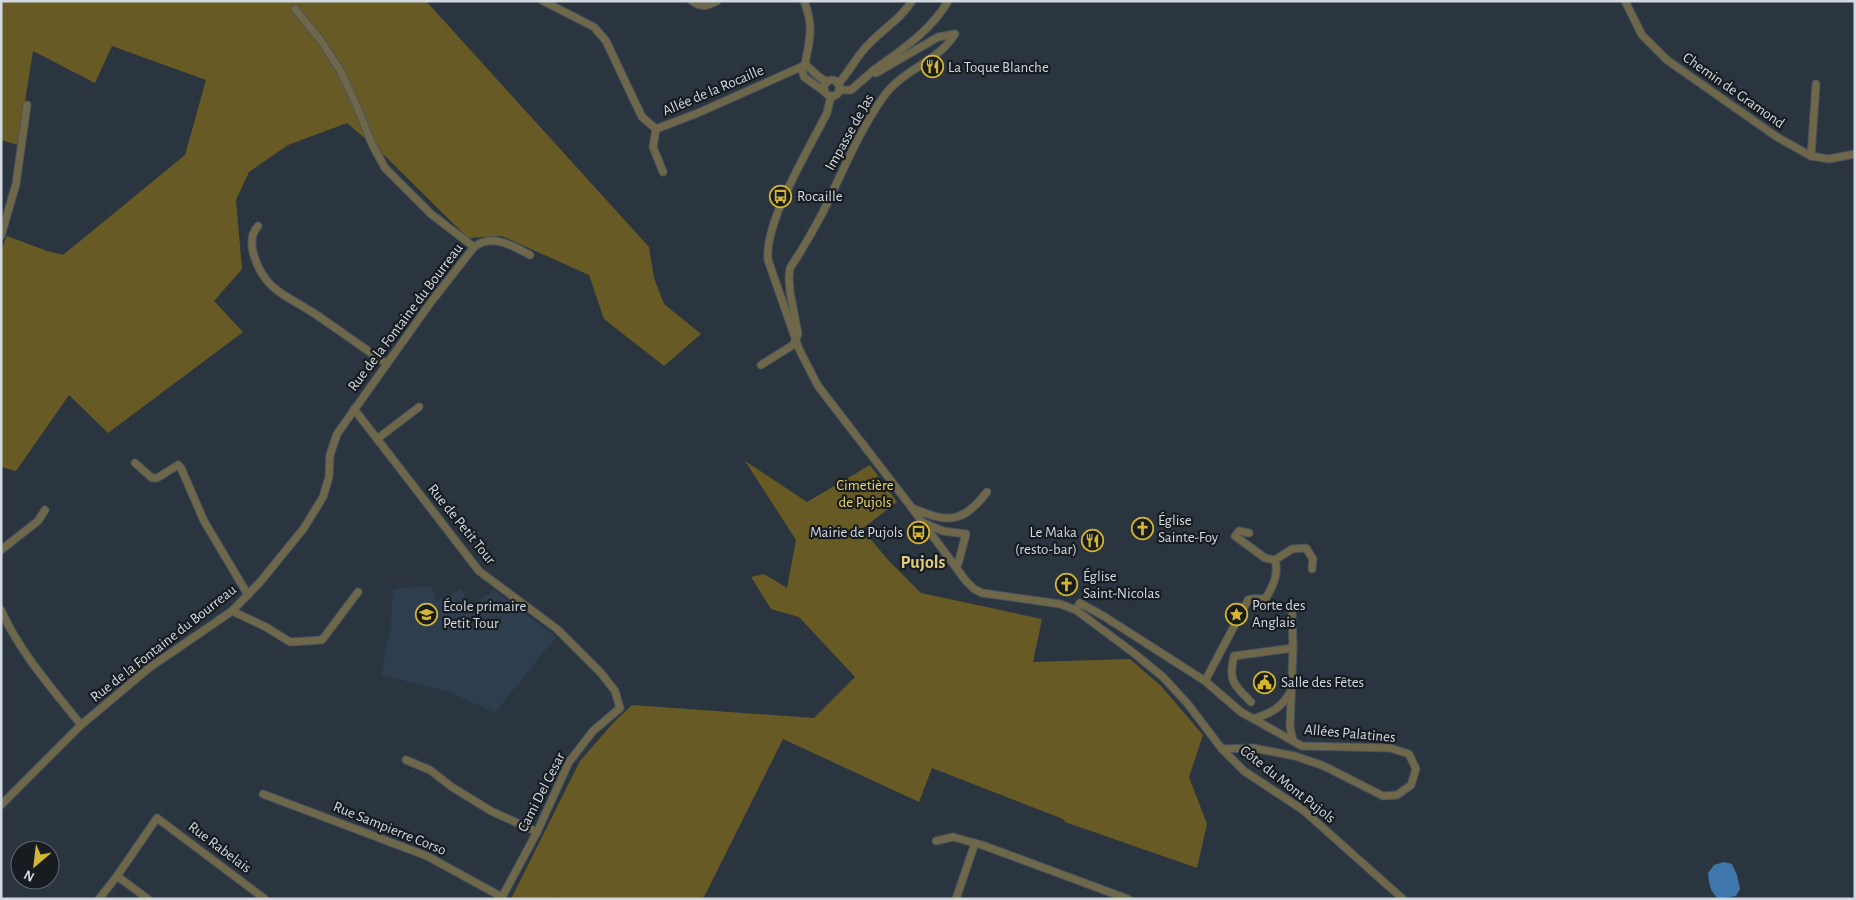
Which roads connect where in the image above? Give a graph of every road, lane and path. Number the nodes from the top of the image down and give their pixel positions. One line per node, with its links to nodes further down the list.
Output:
1 (543, 1): 16 (street, Allée de la Rocaille)
2 (692, 1): 3 (street)
3 (717, 1)
4 (804, 1): 9 (street)
5 (912, 1): 13 (street)
6 (948, 1): 10 (street)
7 (1625, 1): 18 (street, Chemin de Gramond)
8 (295, 9): 22 (street)
9 (803, 65): 11 (street); 14 (street); 16 (street, Allée de la Rocaille)
10 (874, 70): 13 (street); 24 (street, Impasse de Jas)
11 (827, 82): 13 (street); 14 (street)
12 (1816, 84): 18 (street)
13 (838, 87): 14 (street)
14 (828, 94): 24 (street)
15 (26, 105): 21 (street)
16 (656, 129): 19 (street)
17 (1855, 154): 18 (street, Chemin de Gramond)
18 (1811, 156)
19 (663, 172)
20 (258, 226): 25 (street)
21 (1, 236)
22 (474, 247): 23 (street, Rue de la Fontaine du Bourreau); 25 (street, Rue de la Fontaine du Bourreau)
23 (530, 255)
24 (796, 338): 26 (street); 32 (street)
25 (387, 364): 28 (street, Rue de la Fontaine du Bourreau)
26 (761, 366)
27 (419, 407): 29 (street)
28 (354, 409): 29 (street, Rue de Petit Tour); 41 (street, Rue de la Fontaine du Bourreau)
29 (377, 439): 50 (street, Rue de Petit Tour)
30 (135, 463): 41 (street)
31 (987, 492): 32 (street)
32 (912, 508): 34 (street)
33 (45, 510): 36 (street)
34 (922, 522): 38 (street); 38 (street)
35 (1249, 533): 37 (street)
36 (1, 550)
37 (1275, 560): 39 (street); 47 (street)
38 (956, 566): 43 (street)
39 (1312, 569)
40 (358, 592): 44 (street)
41 (248, 595): 44 (street, Rue de la Fontaine du Bourreau)
42 (1, 610): 52 (street)
43 (1076, 610): 47 (street, Allées Palatines); 54 (street, Côte du Mont Pujols)
44 (232, 611): 52 (street, Rue de la Fontaine du Bourreau)
45 (1292, 612): 46 (street, Allées Palatines)
46 (1293, 648): 48 (street, Allées Palatines); 49 (street)
47 (1205, 681): 51 (street, Allées Palatines)
48 (1291, 691): 51 (street); 53 (street, Allées Palatines)
49 (1251, 702)
50 (620, 708): 58 (street, Cami Del Cesar)
51 (1253, 718): 53 (street, Allées Palatines)
52 (81, 725): 57 (street, Rue de la Fontaine du Bourreau)
53 (1293, 741): 54 (street, Allées Palatines)
54 (1222, 750): 68 (street, Côte du Mont Pujols)
55 (406, 760): 58 (street)
56 (263, 794): 62 (street, Rue Sampierre Corso)
57 (1, 805)
58 (536, 832): 62 (street, Cami Del Cesar)
59 (936, 841): 60 (street)
60 (975, 843): 66 (street); 67 (street)
61 (117, 876): 63 (street); 64 (street); 65 (street, Rue Rabelais)
62 (502, 898)
63 (99, 899)
64 (148, 899)
65 (265, 899)
66 (956, 899)
67 (1128, 899)
68 (1403, 899)

